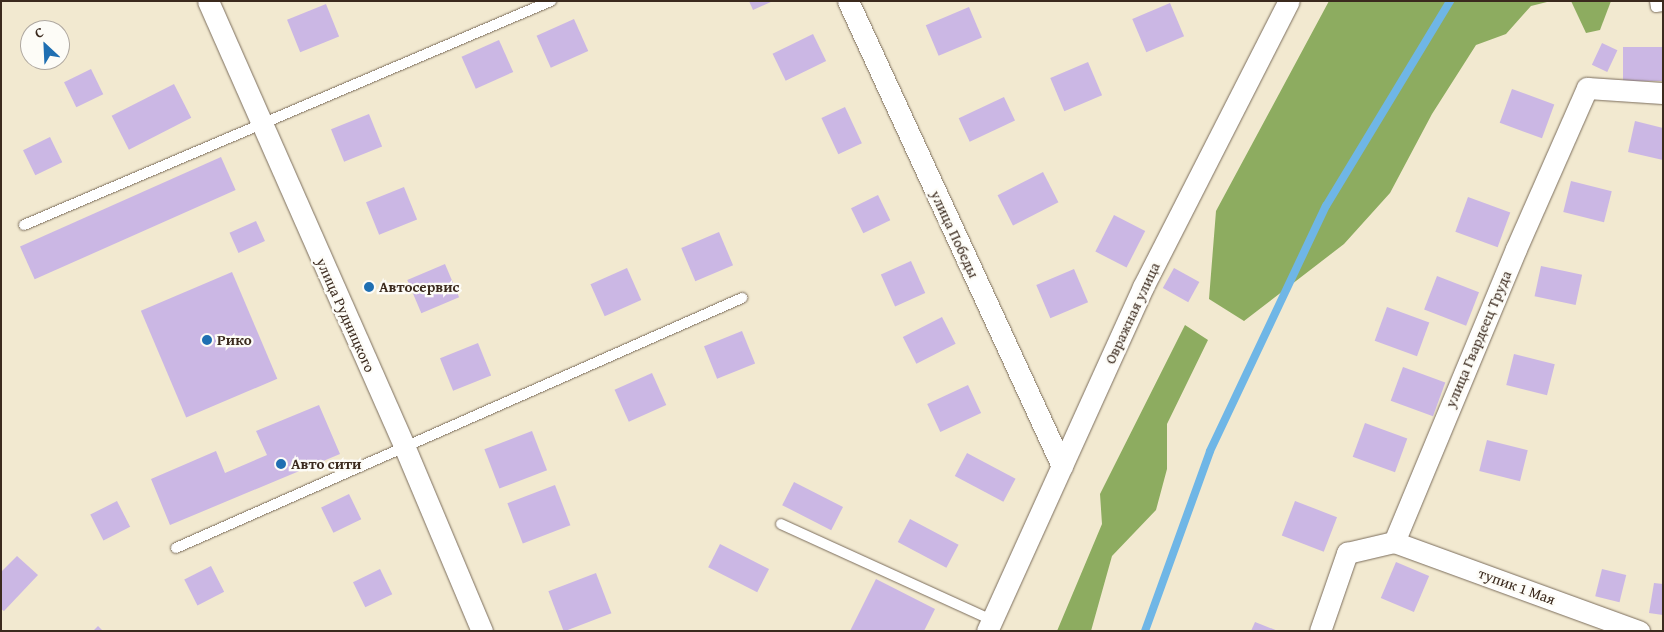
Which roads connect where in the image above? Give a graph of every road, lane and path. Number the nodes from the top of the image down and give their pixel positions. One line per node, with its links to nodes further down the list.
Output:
1 (208, 1): 8 (street, улица Рудницкого)
2 (551, 1): 8 (lane)
3 (848, 1): 12 (street, улица Победы)
4 (1289, 1): 12 (street, Овражная улица)
5 (1655, 1): 6 (lane)
6 (1663, 6)
7 (1663, 93): 14 (street, улица Гвардеец Труда)
8 (262, 123): 9 (lane); 11 (street, улица Рудницкого)
9 (24, 225)
10 (742, 298): 11 (lane)
11 (405, 448): 15 (lane); 17 (street, улица Рудницкого)
12 (1062, 466): 16 (street, Овражная улица)
13 (781, 524): 16 (lane)
14 (1394, 542): 18 (street); 19 (street, тупик 1 Мая)
15 (176, 548)
16 (989, 626)
17 (482, 631)
18 (1320, 631)
19 (1639, 631)

